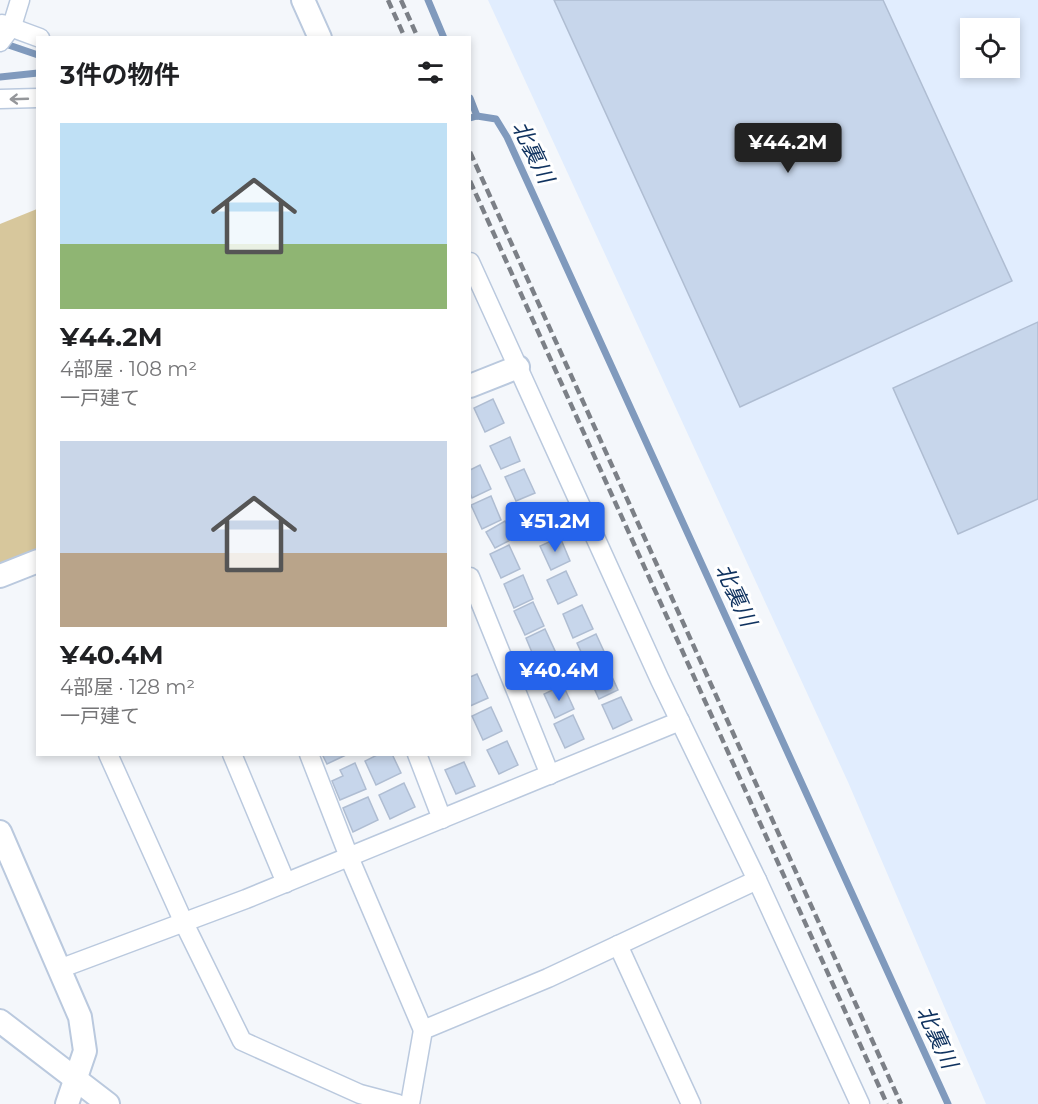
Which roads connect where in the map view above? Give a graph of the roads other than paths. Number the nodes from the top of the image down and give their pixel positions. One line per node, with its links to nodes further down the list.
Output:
1 (20, 0): 3 (street)
2 (303, 0): 4 (street)
3 (6, 30): 5 (street)
4 (319, 36)
5 (36, 37)
6 (36, 98): 7 (street, one-way to 7)
7 (0, 99)
8 (471, 264): 9 (street)
9 (518, 367): 10 (street); 14 (street)
10 (471, 386)
11 (36, 562): 12 (street)
12 (0, 576)
13 (471, 579): 19 (street)
14 (680, 721): 19 (street); 23 (street)
15 (109, 756): 25 (street)
16 (233, 756): 24 (street)
17 (310, 756): 22 (street)
18 (418, 756): 20 (street)
19 (550, 775): 20 (street)
20 (442, 819): 22 (street)
21 (0, 832): 27 (street)
22 (349, 857): 24 (street); 29 (street)
23 (756, 880): 26 (street); 36 (street)
24 (286, 883): 25 (street)
25 (184, 924): 27 (street); 33 (street)
26 (618, 945): 29 (street); 35 (street)
27 (59, 969): 30 (street)
28 (0, 1021): 30 (street)
29 (423, 1030): 34 (street)
30 (76, 1078): 31 (street); 32 (street)
31 (67, 1104)
32 (108, 1104)
33 (398, 1104)
34 (410, 1104)
35 (691, 1104)
36 (860, 1104)

